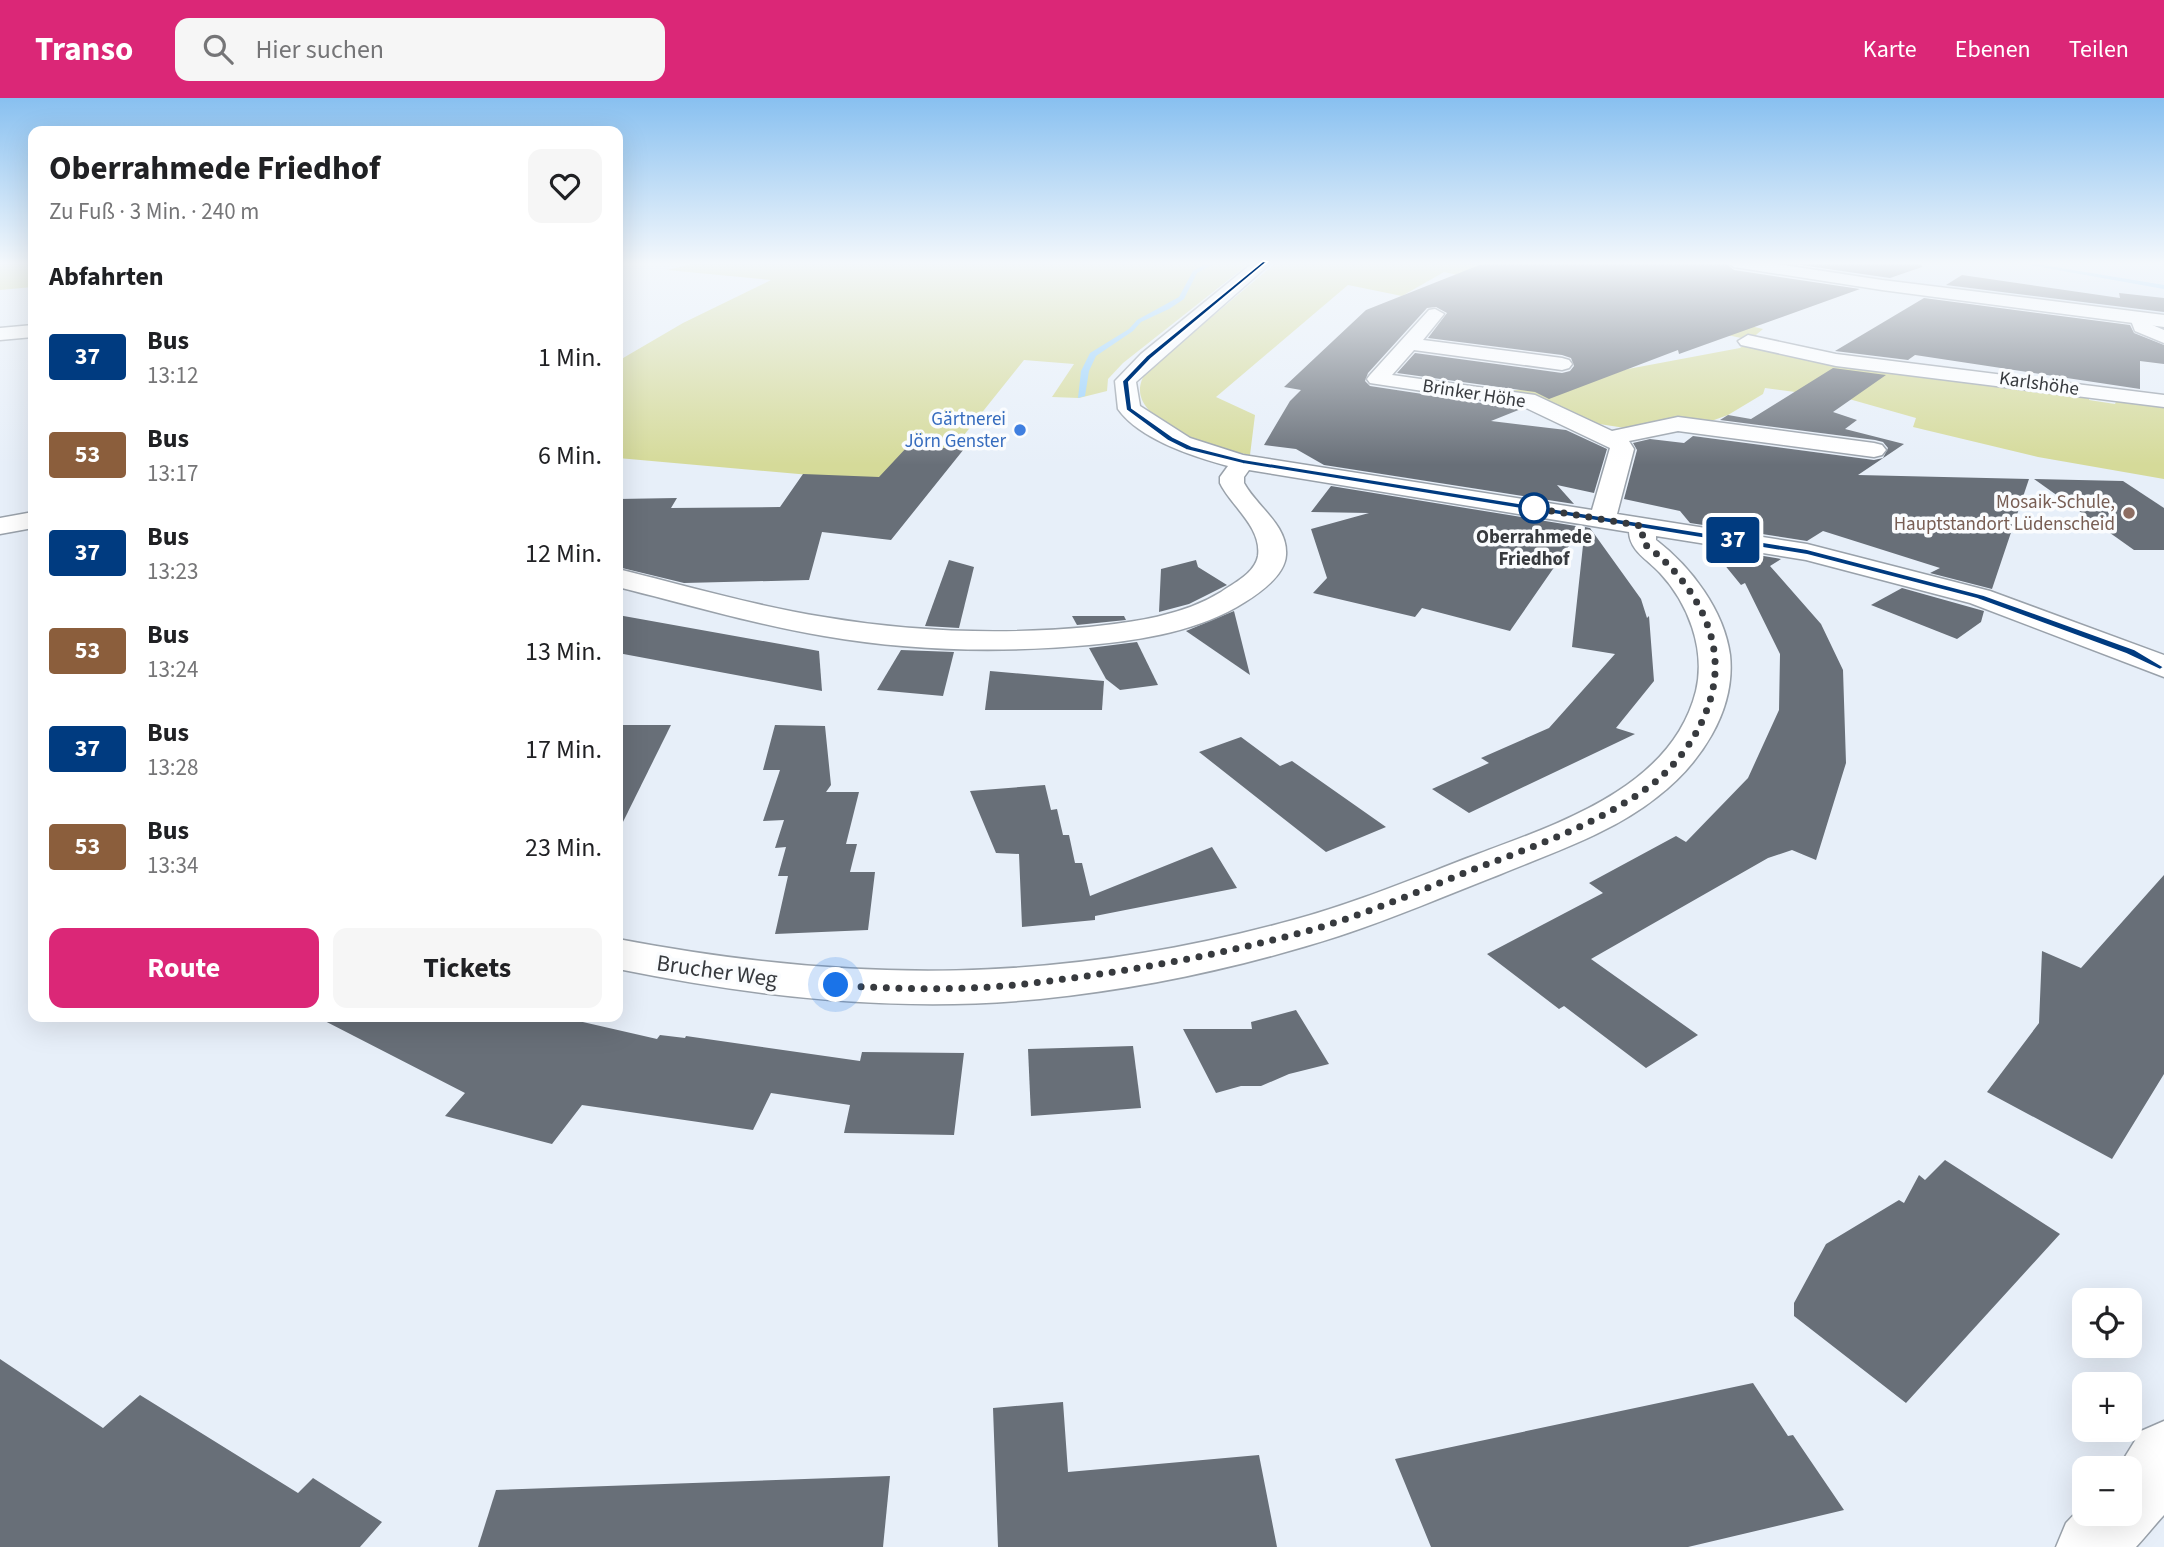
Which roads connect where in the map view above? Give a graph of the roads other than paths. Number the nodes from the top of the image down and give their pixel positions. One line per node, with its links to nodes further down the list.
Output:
1 (1183, 330): 13 (street)
2 (1421, 330): 8 (street, Brinker Höhe)
3 (2148, 330): 6 (street)
4 (28, 331): 5 (street)
5 (0, 334)
6 (2164, 337)
7 (1748, 341): 10 (street, Karlshöhe)
8 (1409, 344): 9 (street, Brinker Höhe); 11 (street, Brinker Höhe)
9 (1562, 364)
10 (2164, 401)
11 (1610, 439): 12 (street); 14 (street)
12 (1874, 450)
13 (1243, 462): 14 (street); 18 (street)
14 (1602, 519): 17 (street)
15 (28, 521): 16 (street)
16 (0, 526)
17 (1642, 526): 19 (street); 20 (street, Brucher Weg)
18 (623, 579)
19 (2164, 667)
20 (623, 955)
21 (2164, 1453): 22 (street)
22 (2142, 1490)
23 (2110, 1526): 24 (street)
24 (2090, 1547)

